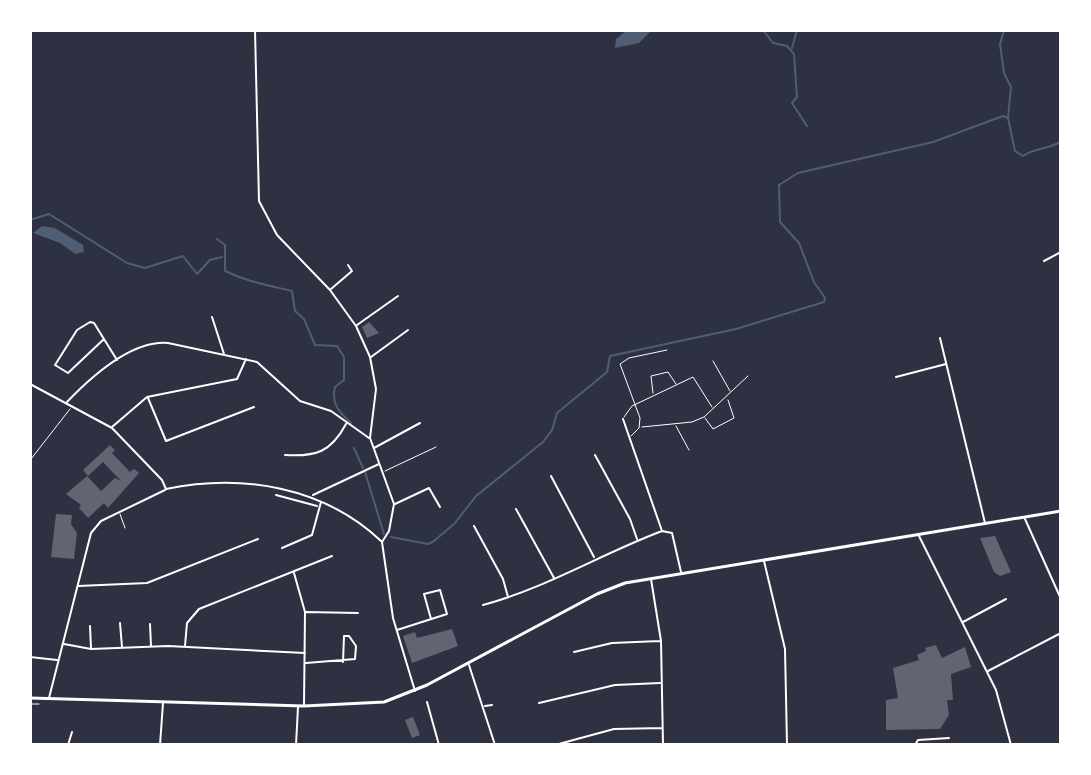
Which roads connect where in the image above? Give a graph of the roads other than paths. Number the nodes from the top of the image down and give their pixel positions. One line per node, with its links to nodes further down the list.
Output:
1 (255, 30): 5 (street)
2 (1061, 252): 3 (street)
3 (1044, 261)
4 (348, 265): 5 (street)
5 (330, 290): 8 (street)
6 (398, 296): 8 (street)
7 (212, 317): 13 (street)
8 (356, 326): 14 (street)
9 (408, 330): 14 (street)
10 (940, 338): 18 (street)
11 (104, 339): 11 (street); 16 (street)
12 (667, 350): 28 (lane)
13 (224, 355): 15 (street); 16 (street)
14 (370, 357): 39 (street)
15 (246, 359): 25 (street); 34 (street)
16 (117, 361): 27 (street)
17 (713, 361): 23 (lane)
18 (947, 364): 20 (street); 61 (street)
19 (748, 376): 23 (lane)
20 (896, 377)
21 (30, 384): 27 (street)
22 (677, 387): 24 (lane); 24 (lane); 31 (lane)
23 (731, 393): 26 (lane)
24 (653, 394): 28 (lane)
25 (147, 397): 30 (street); 37 (street)
26 (726, 398): 31 (lane); 32 (lane)
27 (65, 404): 29 (street)
28 (636, 404): 33 (lane); 38 (lane)
29 (72, 407): 37 (street); 46 (lane)
30 (254, 407)
31 (713, 410): 32 (lane)
32 (704, 417): 36 (lane)
33 (623, 419): 40 (street)
34 (347, 423): 39 (street); 44 (street)
35 (420, 423): 42 (street)
36 (675, 424): 38 (lane); 43 (lane)
37 (112, 428): 50 (street)
38 (639, 428): 40 (lane)
39 (370, 438): 42 (street)
40 (630, 439): 64 (street)
41 (436, 447): 48 (lane)
42 (373, 449): 47 (street)
43 (689, 450)
44 (285, 455)
45 (595, 455): 67 (street)
46 (31, 459)
47 (379, 464): 48 (street); 52 (street)
48 (382, 472): 54 (street)
49 (551, 476): 71 (street)
50 (166, 489): 52 (street); 59 (street)
51 (276, 495): 55 (street)
52 (312, 496): 53 (street)
53 (321, 501): 55 (street); 68 (street)
54 (394, 504): 56 (street); 68 (street)
55 (319, 506): 69 (street)
56 (440, 507)
57 (516, 509): 75 (street)
58 (1061, 511): 60 (main road)
59 (119, 512): 63 (lane); 77 (street)
60 (1025, 517): 61 (main road); 80 (street)
61 (985, 524): 65 (main road)
62 (474, 526): 78 (street)
63 (125, 528)
64 (662, 531): 67 (street); 74 (street)
65 (919, 535): 72 (main road); 86 (street)
66 (258, 539): 77 (street)
67 (637, 540): 71 (street)
68 (382, 542): 89 (street)
69 (282, 548)
70 (332, 556): 73 (street)
71 (595, 558): 75 (street)
72 (764, 559): 74 (main road); 129 (street)
73 (294, 571): 82 (street); 94 (street)
74 (681, 573): 76 (main road)
75 (555, 578): 78 (street)
76 (650, 578): 91 (street); 103 (main road)
77 (77, 586): 92 (street)
78 (508, 598): 81 (street)
79 (1006, 599): 86 (street)
80 (1061, 599)
81 (483, 605)
82 (305, 612): 83 (street); 98 (street)
83 (358, 613)
84 (431, 619): 84 (street); 89 (street)
85 (120, 623): 95 (street)
86 (962, 623): 104 (street)
87 (150, 624): 93 (street)
88 (90, 626): 96 (street)
89 (396, 630): 106 (street)
90 (1061, 633): 104 (street)
91 (661, 641): 97 (street); 105 (street)
92 (62, 644): 96 (street); 100 (street)
93 (151, 647): 94 (street); 95 (street)
94 (184, 647): 98 (street)
95 (122, 648): 96 (street)
96 (91, 649)
97 (574, 652)
98 (305, 653): 102 (street)
99 (30, 657): 100 (street)
100 (58, 661): 108 (street)
101 (343, 662): 101 (street); 102 (street)
102 (305, 663): 114 (street)
103 (468, 664): 106 (main road); 115 (street)
104 (987, 672): 131 (street)
105 (661, 683): 111 (street); 116 (street)
106 (415, 691): 114 (main road)
107 (30, 698): 108 (main road)
108 (49, 699): 109 (main road)
109 (163, 702): 113 (main road); 122 (street)
110 (427, 702): 125 (street)
111 (539, 703)
112 (492, 705): 115 (street)
113 (298, 706): 114 (main road); 121 (street)
114 (304, 706)
115 (484, 707): 126 (street)
116 (662, 728): 127 (street); 128 (street)
117 (72, 732): 120 (street)
118 (949, 738): 130 (street)
119 (62, 740): 120 (street)
120 (68, 744)
121 (296, 744): 123 (street); 124 (street)
122 (160, 745)
123 (290, 745)
124 (306, 745)
125 (439, 745)
126 (495, 745)
127 (555, 745)
128 (663, 745)
129 (787, 745)
130 (915, 745)
131 (1011, 745)

